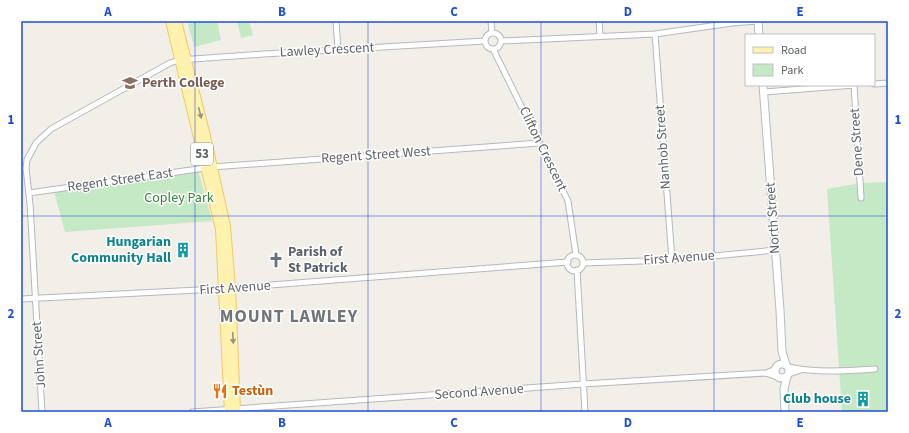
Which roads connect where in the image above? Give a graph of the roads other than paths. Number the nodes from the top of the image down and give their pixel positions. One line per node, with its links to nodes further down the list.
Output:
1 (170, 21): 14 (main road, 53)
2 (177, 21): 17 (main road, 53)
3 (336, 21): 16 (street)
4 (491, 21): 8 (street)
5 (599, 21): 11 (street)
6 (758, 21): 7 (street); 10 (main road)
7 (732, 22): 9 (street)
8 (492, 33): 12 (street); 13 (street)
9 (655, 34): 11 (street); 30 (street, Nanhob Street)
10 (759, 34)
11 (600, 35): 13 (street)
12 (485, 41): 15 (street); 16 (street, Lawley Crescent)
13 (501, 41): 15 (street)
14 (177, 49): 17 (main road, 53); 18 (street)
15 (493, 49): 24 (street, Clifton Crescent)
16 (338, 50): 17 (street, Lawley Crescent)
17 (183, 60): 18 (street, Lawley Crescent); 25 (main road, 53)
18 (170, 63): 26 (street, Lawley Crescent)
19 (888, 83): 20 (street)
20 (875, 84)
21 (825, 86): 23 (street)
22 (855, 86): 27 (street, Dene Street)
23 (764, 88): 28 (main road, North Street)
24 (540, 143): 25 (street, Regent Street West); 29 (street, Clifton Crescent)
25 (209, 167): 26 (street, Regent Street East); 34 (main road, 53)
26 (29, 193): 35 (street, Lawley Crescent)
27 (861, 198)
28 (776, 250): 30 (street, First Avenue); 38 (main road, North Street)
29 (576, 255): 31 (street); 32 (street)
30 (672, 260): 32 (street, First Avenue)
31 (568, 262): 33 (street); 34 (street, First Avenue)
32 (583, 263): 33 (street)
33 (577, 270): 39 (street)
34 (227, 288): 35 (street, First Avenue); 40 (main road, 53)
35 (35, 298): 36 (street, First Avenue); 41 (street, John Street)
36 (21, 299)
37 (875, 369): 38 (street, Second Avenue)
38 (783, 371): 39 (street, Second Avenue); 44 (main road, North Street)
39 (583, 384): 40 (street, Second Avenue); 43 (street)
40 (233, 411): 42 (street, Second Avenue)
41 (42, 412)
42 (192, 412)
43 (584, 412)
44 (785, 412)

